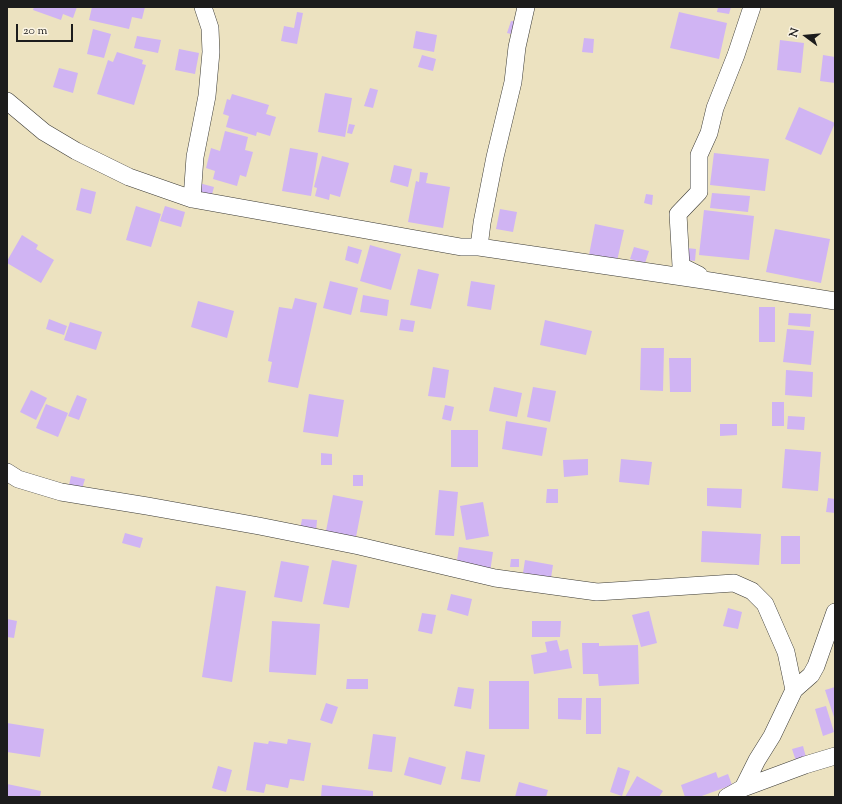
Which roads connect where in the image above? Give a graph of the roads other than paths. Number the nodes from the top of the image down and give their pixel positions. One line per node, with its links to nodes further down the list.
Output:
1 (203, 7): 5 (street)
2 (526, 7): 6 (street)
3 (752, 7): 7 (street)
4 (7, 101): 5 (street)
5 (192, 199): 6 (street)
6 (479, 247): 7 (street)
7 (710, 281): 8 (street)
8 (835, 301)
9 (7, 472): 11 (street)
10 (835, 612): 11 (street)
11 (794, 690): 13 (street)
12 (835, 756): 13 (street)
13 (743, 788): 14 (street)
14 (727, 797)

